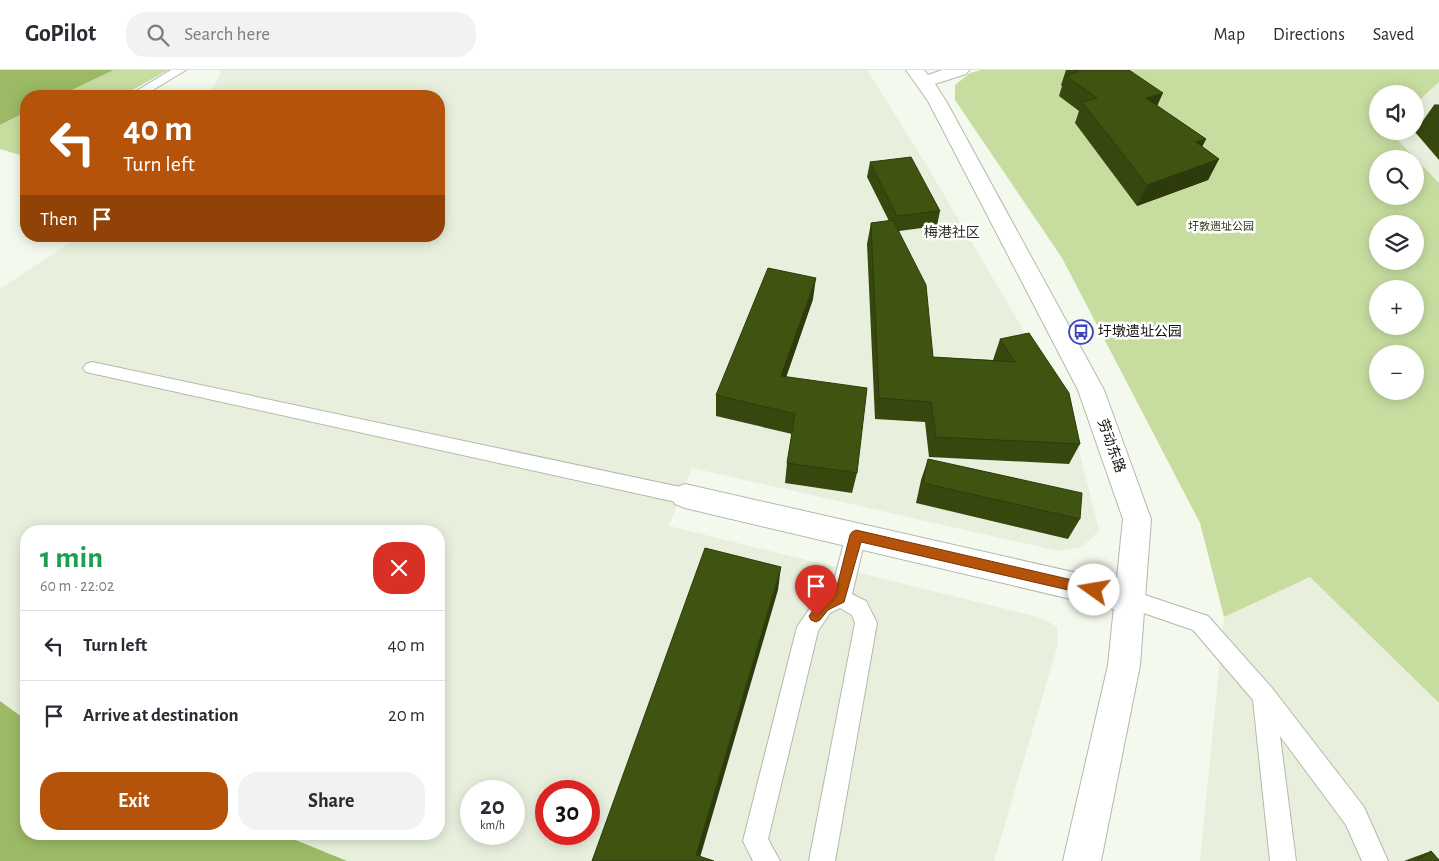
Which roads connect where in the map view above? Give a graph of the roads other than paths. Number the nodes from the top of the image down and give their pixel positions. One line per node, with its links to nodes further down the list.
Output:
1 (180, 70): 4 (lane)
2 (960, 70): 3 (street)
3 (918, 73): 9 (street, 劳动东路)
4 (145, 90)
5 (92, 368): 6 (lane)
6 (685, 496): 7 (street)
7 (856, 535): 8 (lane); 9 (street)
8 (840, 598): 11 (lane); 12 (lane)
9 (1130, 599): 10 (lane); 13 (street, 劳动东路)
10 (1264, 696): 14 (lane); 15 (lane)
11 (767, 861)
12 (822, 861)
13 (1082, 861)
14 (1284, 861)
15 (1375, 861)

